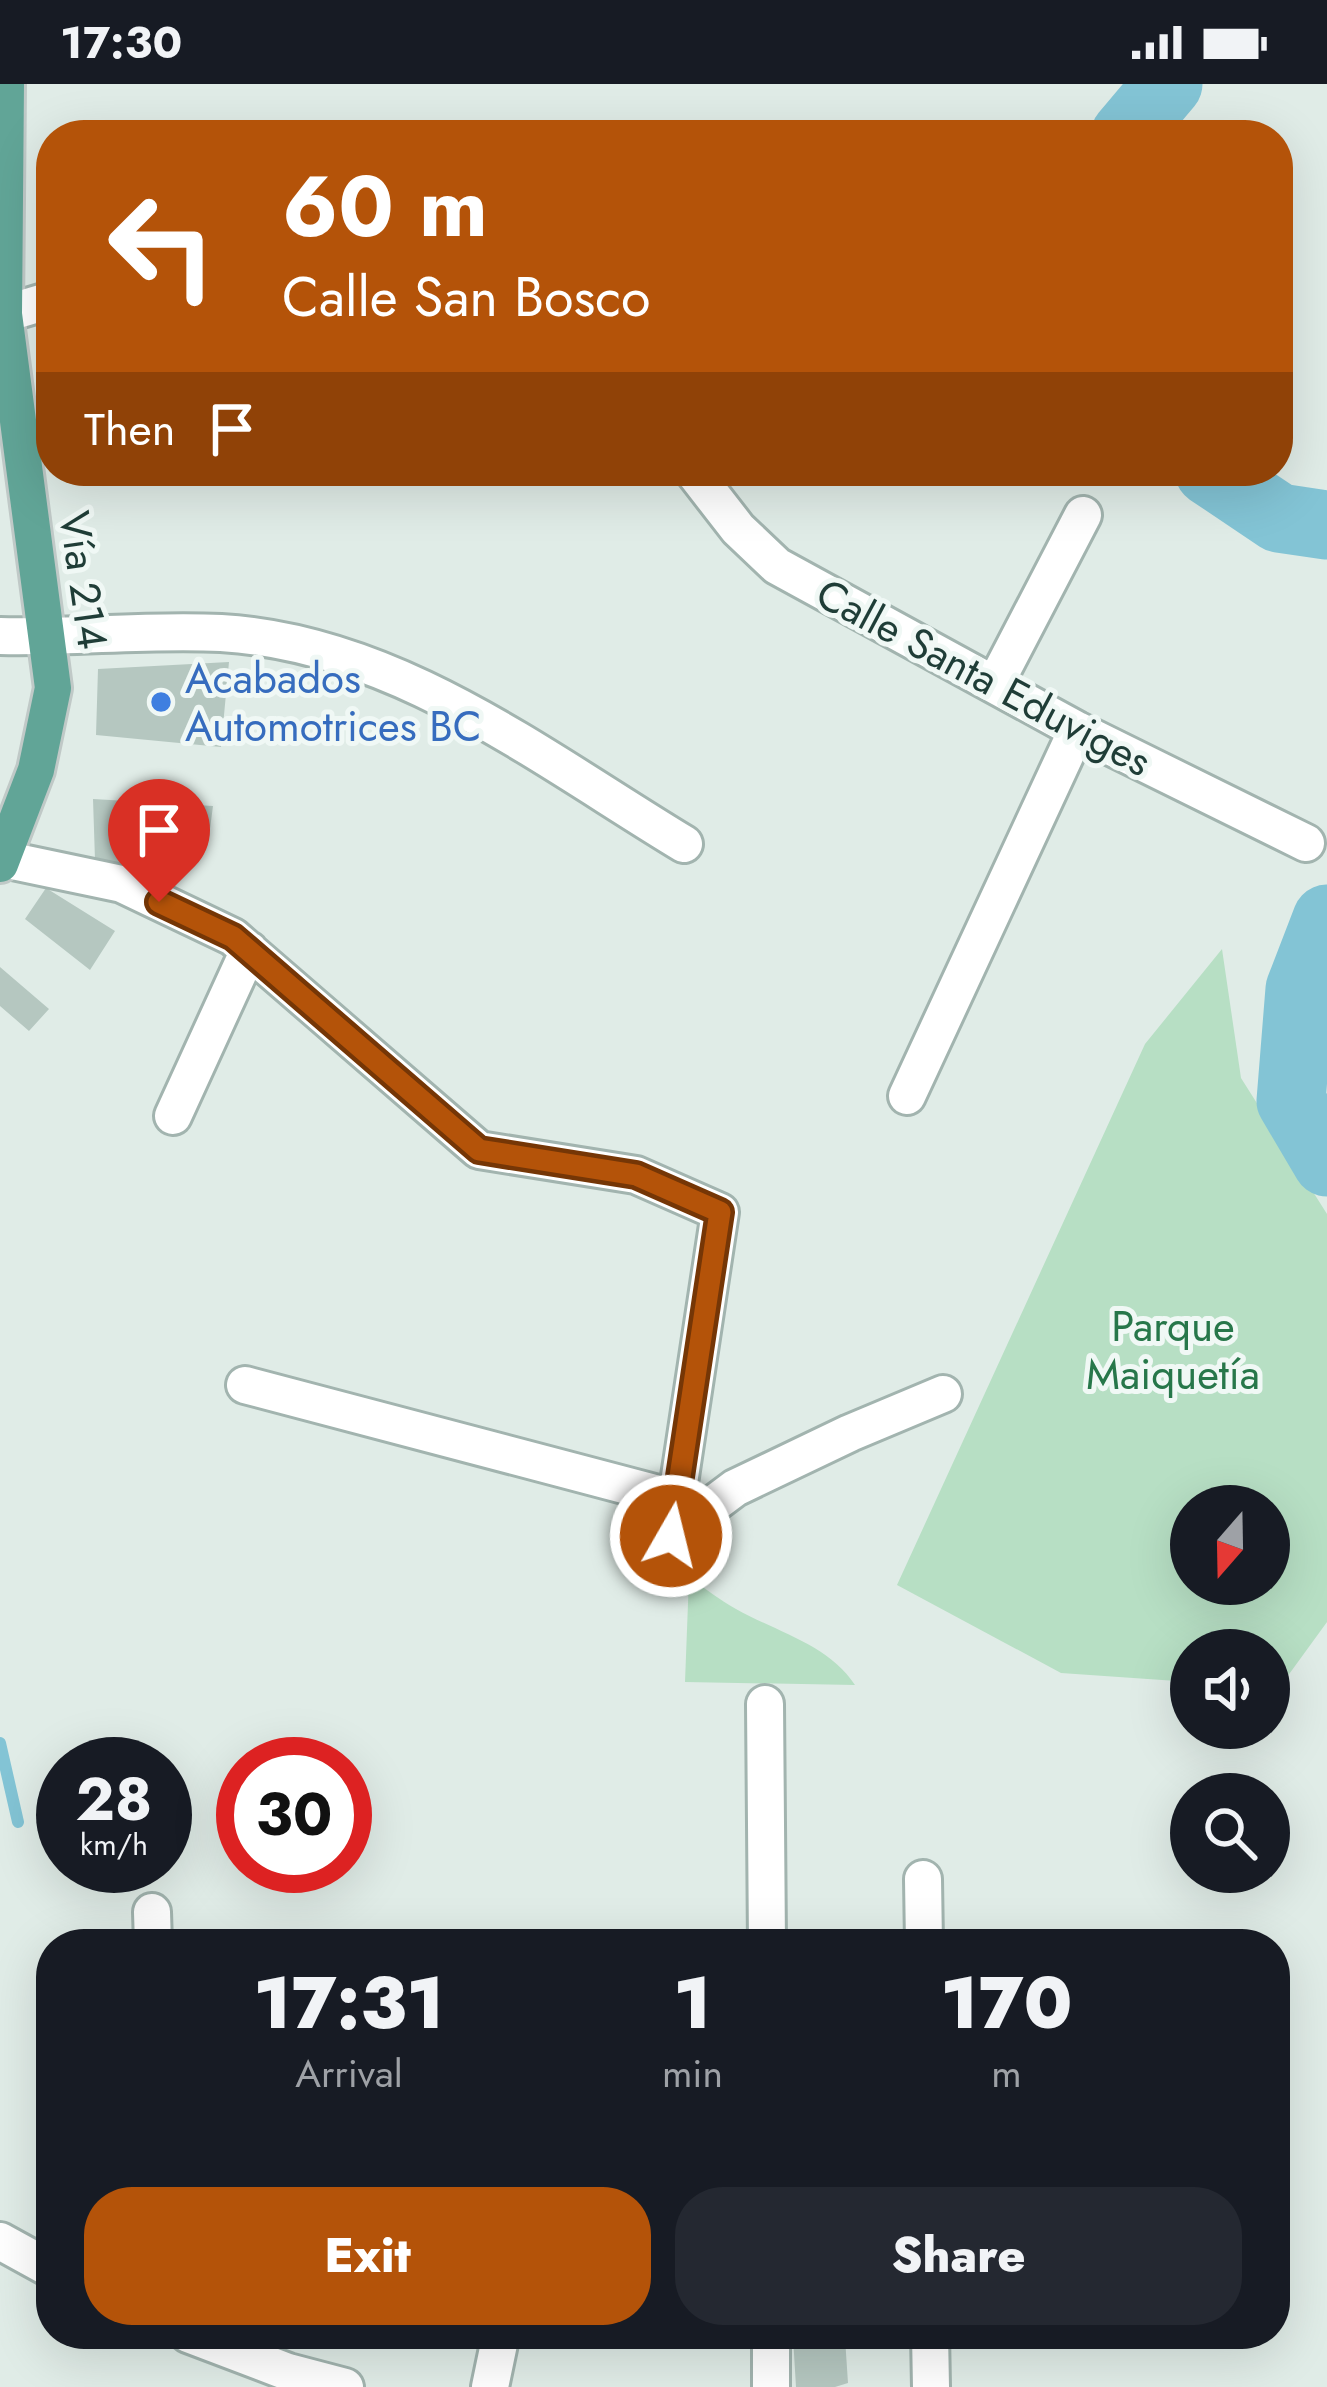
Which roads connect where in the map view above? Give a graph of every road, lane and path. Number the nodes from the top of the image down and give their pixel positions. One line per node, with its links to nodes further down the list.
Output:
1 (6, 84): 2 (main road, Vía 214)
2 (2, 295): 3 (street); 7 (main road, Vía 214)
3 (36, 298)
4 (705, 486): 8 (street, Calle Santa Eduviges)
5 (1082, 515): 8 (street)
6 (0, 636): 7 (street)
7 (45, 637): 11 (street); 12 (main road, Vía 214)
8 (996, 682): 9 (street, Calle Santa Eduviges)
9 (1077, 730): 10 (street, Calle Santa Eduviges); 14 (street)
10 (1306, 843)
11 (684, 844)
12 (2, 861): 13 (street)
13 (249, 950): 15 (street); 18 (street)
14 (908, 1096)
15 (173, 1116)
16 (245, 1384): 18 (street)
17 (943, 1394): 18 (street)
18 (676, 1499)
19 (765, 1704): 21 (street)
20 (923, 1879): 22 (street)
21 (767, 1929)
22 (924, 1929)
23 (0, 2241): 24 (street)
24 (36, 2261)
25 (227, 2349): 29 (street)
26 (498, 2349): 30 (street)
27 (770, 2349): 31 (street)
28 (930, 2349): 32 (street)
29 (345, 2387)
30 (490, 2387)
31 (771, 2387)
32 (931, 2387)

